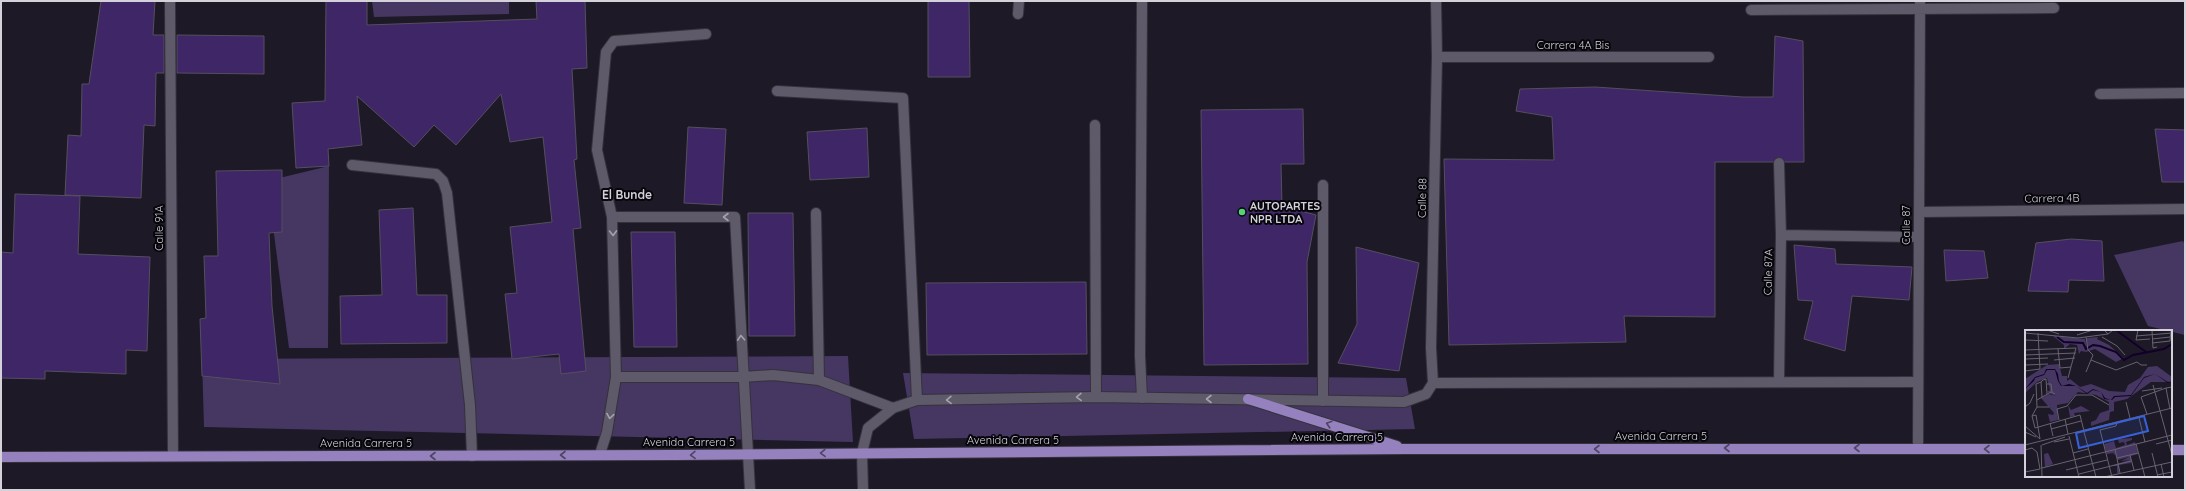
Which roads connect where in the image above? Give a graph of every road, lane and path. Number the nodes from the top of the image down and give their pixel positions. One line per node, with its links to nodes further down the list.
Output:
1 (170, 1): 45 (street, Calle 91A)
2 (1019, 1): 8 (street)
3 (1436, 1): 10 (street, Calle 88)
4 (1142, 2): 32 (street)
5 (1920, 6): 6 (street); 7 (street); 20 (street, Calle 87)
6 (2054, 8)
7 (1751, 10)
8 (1018, 14)
9 (706, 34): 22 (street)
10 (1437, 57): 11 (street, Carrera 4A Bis); 30 (street, Calle 88)
11 (1709, 57)
12 (777, 91): 34 (street)
13 (2185, 93): 14 (street)
14 (2100, 94)
15 (1095, 125): 31 (street)
16 (1779, 163): 23 (street, Calle 87A)
17 (352, 165): 47 (street)
18 (1323, 186): 35 (street)
19 (2185, 209): 20 (street, Carrera 4B)
20 (1918, 212): 24 (street, Calle 87)
21 (816, 213): 27 (street)
22 (612, 217): 25 (street, one-way to 22); 26 (street, one-way to 26)
23 (1781, 235): 24 (street); 28 (street, Calle 87A)
24 (1918, 237): 29 (street, Calle 87)
25 (743, 377): 26 (street); 27 (street); 44 (street)
26 (616, 378): 43 (street, one-way to 43)
27 (819, 380): 36 (street)
28 (1779, 382): 29 (street); 30 (street)
29 (1918, 382): 37 (street, Calle 87)
30 (1433, 383): 35 (street)
31 (1096, 397): 32 (street); 34 (street, one-way to 34)
32 (1142, 398): 33 (street, one-way to 32)
33 (1248, 399): 35 (street); 38 (main road, one-way to 33)
34 (917, 400): 36 (street)
35 (1323, 401)
36 (893, 408): 42 (street)
37 (1918, 448): 38 (main road, Avenida Carrera 5, one-way to 38); 39 (main road, Avenida Carrera 5, one-way to 37)
38 (1406, 449): 42 (main road, Avenida Carrera 5)
39 (2025, 449)
40 (2172, 450): 41 (main road)
41 (2185, 450)
42 (862, 453): 44 (main road, Avenida Carrera 5, one-way to 44); 49 (street)
43 (600, 454): 44 (main road, Avenida Carrera 5, one-way to 43); 47 (main road, Avenida Carrera 5, one-way to 47)
44 (749, 454): 48 (street)
45 (173, 455): 46 (main road, Avenida Carrera 5); 47 (main road, Avenida Carrera 5, one-way to 45)
46 (1, 456)
47 (472, 456)
48 (750, 490)
49 (863, 490)

